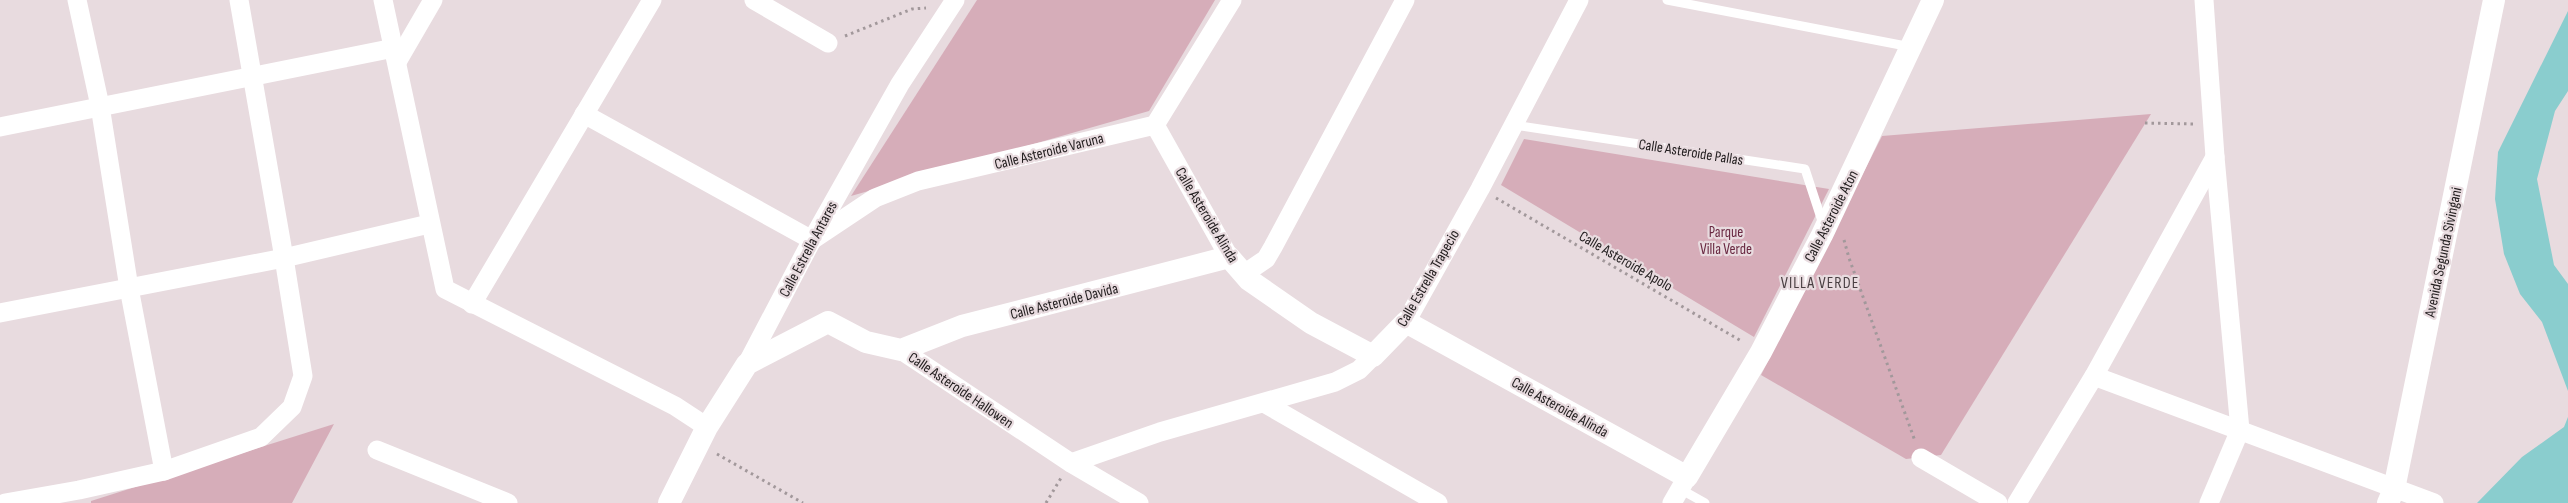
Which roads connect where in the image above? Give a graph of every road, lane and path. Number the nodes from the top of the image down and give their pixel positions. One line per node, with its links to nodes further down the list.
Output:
1 (76, 0): 19 (street)
2 (238, 0): 18 (street)
3 (383, 0): 17 (street)
4 (433, 0): 17 (street)
5 (652, 0): 20 (street)
6 (754, 0): 15 (street)
7 (1232, 0): 22 (street)
8 (1405, 0): 33 (street, Calle Asteroide Davida)
9 (1579, 0): 23 (street, Calle Estrella Trapecio)
10 (1667, 0): 16 (lane)
11 (1932, 0): 16 (street, Calle Asteroide Aton)
12 (2204, 0): 24 (street)
13 (2494, 0): 52 (street, Avenida Segunda Sivingani)
14 (952, 4): 15 (path); 31 (street, Calle Estrella Antares)
15 (828, 43)
16 (1911, 47): 28 (street, Calle Asteroide Aton)
17 (396, 55): 18 (street); 29 (street)
18 (252, 76): 19 (street); 32 (street)
19 (100, 106): 25 (street); 34 (street)
20 (584, 114): 31 (street); 35 (street)
21 (2145, 123): 24 (path)
22 (1155, 125): 31 (street, Calle Asteroide Varuna); 33 (street, Calle Asteroide Alinda)
23 (1514, 125): 27 (street, Calle Estrella Trapecio); 30 (lane, Calle Asteroide Pallas)
24 (2213, 125): 26 (street)
25 (0, 127)
26 (2215, 157): 42 (street); 44 (street)
27 (1480, 189): 37 (street, Calle Estrella Trapecio); 39 (path, Calle Asteroide Apolo)
28 (1836, 207): 30 (street, Calle Asteroide Aton); 47 (path)
29 (429, 224): 32 (street); 35 (street)
30 (1825, 229): 39 (street, Calle Asteroide Aton)
31 (812, 240): 41 (street, Calle Estrella Antares)
32 (284, 258): 34 (street); 49 (street)
33 (1236, 265): 38 (street, Calle Asteroide Davida); 40 (street, Calle Asteroide Alinda)
34 (129, 288): 36 (street); 49 (street)
35 (472, 304): 45 (street)
36 (0, 313)
37 (1406, 322): 40 (street, Calle Estrella Trapecio); 50 (street, Calle Asteroide Alinda)
38 (901, 350): 41 (street, Calle Asteroide Hallowen); 48 (street, Calle Asteroide Hallowen)
39 (1761, 352): 50 (street, Calle Asteroide Aton)
40 (1373, 356): 43 (street, Calle Estrella Trapecio)
41 (747, 364): 45 (street, Calle Estrella Antares)
42 (2094, 376): 44 (street); 62 (street)
43 (1264, 403): 48 (street, Calle Estrella Trapecio); 59 (street)
44 (2240, 430): 52 (street); 63 (street)
45 (703, 435): 55 (street, Calle Estrella Antares); 56 (path)
46 (377, 450): 54 (street)
47 (1921, 458): 61 (street)
48 (1071, 463): 57 (path); 58 (street, Calle Asteroide Hallowen)
49 (164, 471): 51 (street)
50 (1680, 490): 60 (lane, Calle Asteroide Alinda)
51 (79, 496): 53 (street)
52 (2391, 496): 64 (street)
53 (5, 503)
54 (508, 503)
55 (669, 503)
56 (803, 503)
57 (1046, 503)
58 (1139, 503)
59 (1438, 503)
60 (1705, 503)
61 (1998, 503)
62 (2017, 503)
63 (2209, 503)
64 (2434, 503)

